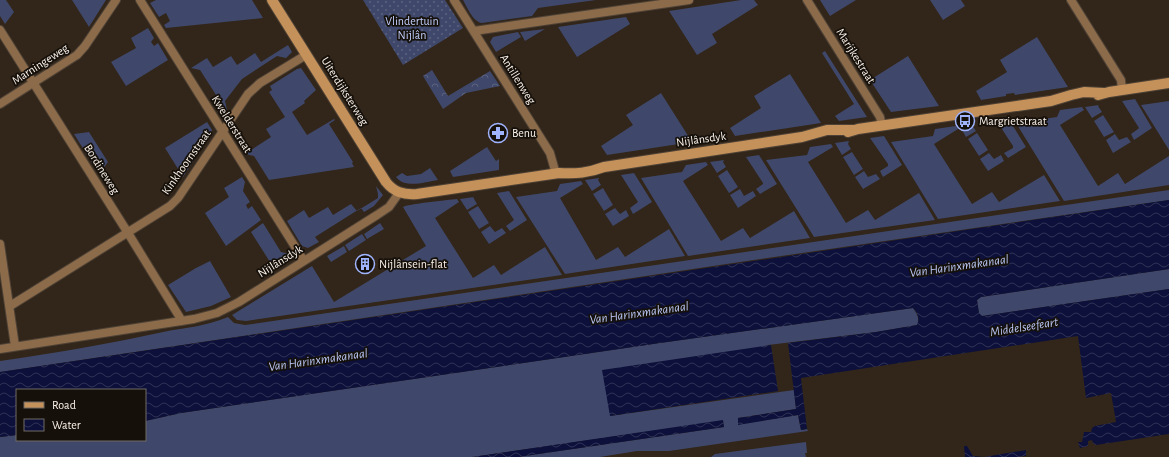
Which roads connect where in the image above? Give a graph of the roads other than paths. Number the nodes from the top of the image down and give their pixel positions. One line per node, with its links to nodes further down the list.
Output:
1 (116, 0): 11 (street, Marningeweg)
2 (140, 0): 16 (street, Kwelderstraat)
3 (272, 0): 10 (street, Uiterdijksterweg)
4 (454, 0): 9 (street, Antillenweg)
5 (689, 0): 9 (street)
6 (807, 0): 15 (street, Marijkestraat)
7 (1071, 0): 13 (street)
8 (0, 30): 11 (street, Bordineweg)
9 (474, 32): 17 (street, Antillenweg)
10 (306, 55): 16 (street, Kinkhoornstraat); 18 (street, Uiterdijksterweg)
11 (33, 83): 14 (street, Marningeweg); 19 (street, Bordineweg)
12 (1169, 83): 13 (street, Nijlânsdyk)
13 (1122, 90): 15 (street, Nijlânsdyk)
14 (0, 104)
15 (882, 126): 17 (street, Nijlânsdyk)
16 (222, 132): 19 (street, Kinkhoornstraat); 21 (street, Kwelderstraat)
17 (558, 173): 18 (street, Nijlânsdyk)
18 (399, 193): 21 (street, Nijlânsdyk)
19 (128, 233): 22 (street, Kinkhoornstraat); 23 (street, Bordineweg)
20 (0, 244): 22 (street)
21 (304, 262): 23 (street, Nijlânsdyk)
22 (10, 306): 24 (street)
23 (182, 321): 24 (street, Nijlânsdyk)
24 (15, 346): 25 (street, Nijlânsdyk)
25 (0, 349)

